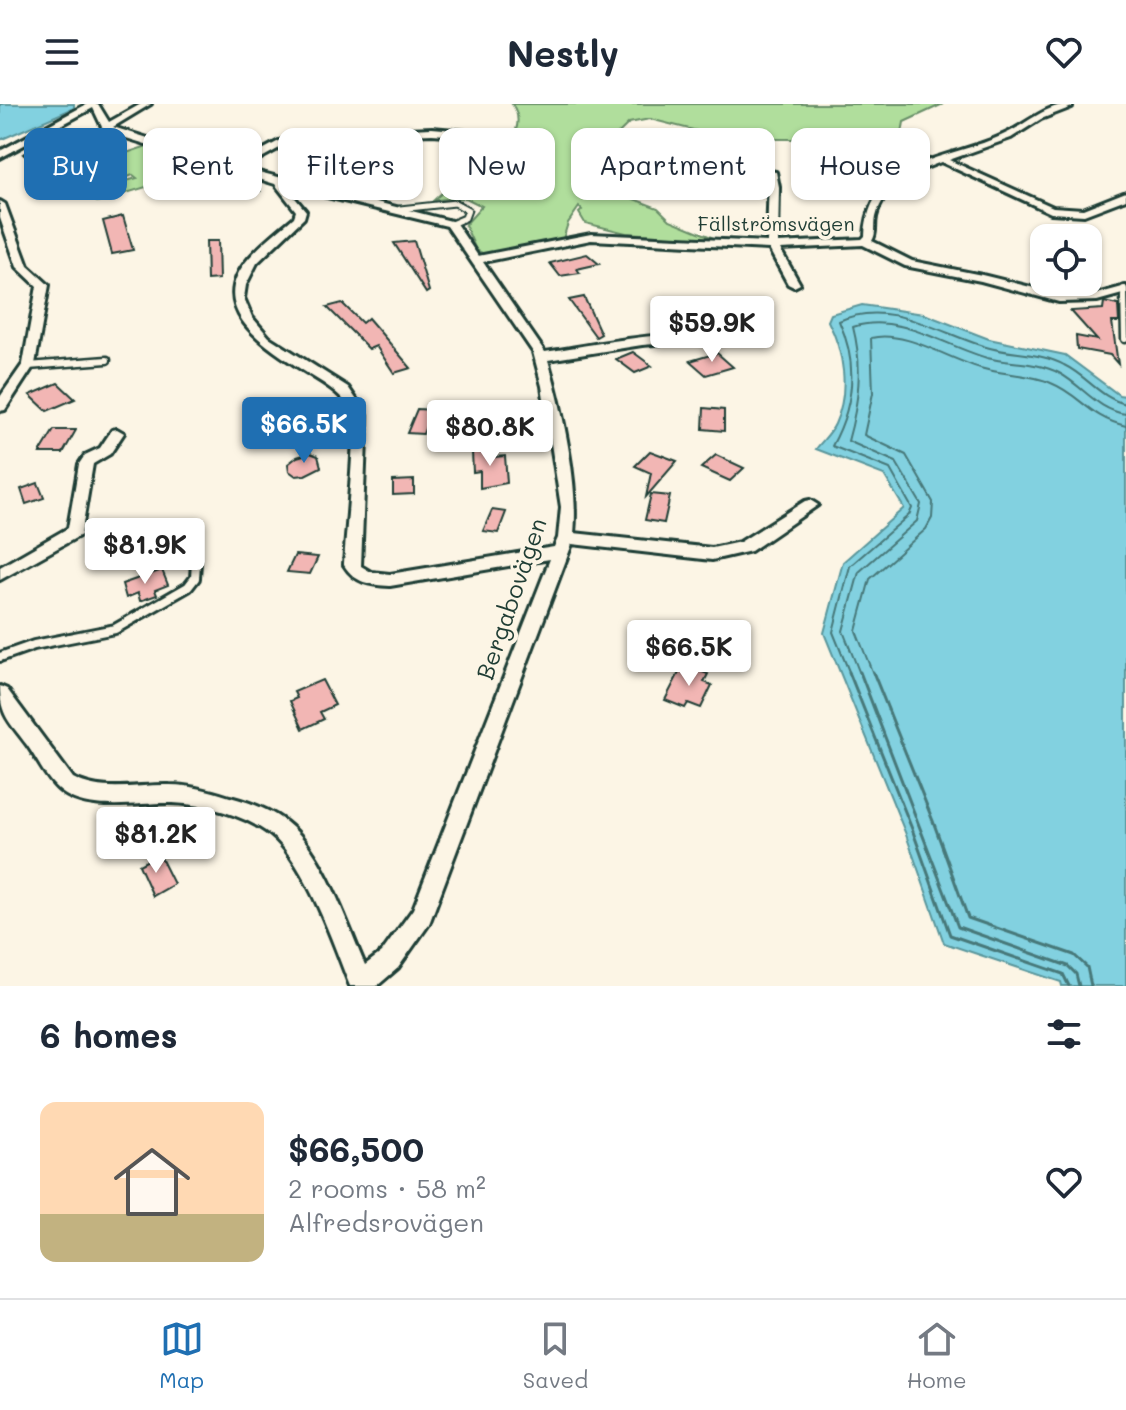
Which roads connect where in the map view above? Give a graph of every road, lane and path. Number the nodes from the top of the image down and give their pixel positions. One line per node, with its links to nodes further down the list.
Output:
1 (94, 104): 4 (street); 8 (street)
2 (147, 104): 4 (street)
3 (1069, 105): 9 (street, Fällströmsvägen)
4 (106, 127): 6 (street)
5 (439, 132): 7 (street)
6 (143, 140)
7 (262, 154)
8 (0, 155)
9 (945, 161): 10 (street); 17 (street, Fällströmsvägen)
10 (1126, 195)
11 (293, 200): 30 (street)
12 (360, 200): 15 (street)
13 (772, 200): 18 (street)
14 (0, 204): 26 (street)
15 (400, 209): 16 (street); 16 (lane)
16 (451, 224): 19 (street, Bergabovägen)
17 (865, 242): 18 (street, Fällströmsvägen); 21 (street)
18 (773, 246): 19 (street, Fällströmsvägen); 20 (street)
19 (475, 260): 24 (street, Bergabovägen)
20 (794, 284)
21 (1125, 289): 23 (lane)
22 (680, 338): 24 (street)
23 (1125, 339)
24 (541, 357): 30 (street, Bergabovägen)
25 (107, 360): 26 (lane)
26 (28, 366): 27 (street)
27 (0, 407)
28 (117, 433): 32 (street)
29 (810, 505): 30 (street)
30 (563, 545): 35 (street, Bergabovägen)
31 (196, 562): 33 (lane)
32 (0, 574)
33 (0, 657)
34 (1, 696): 35 (street)
35 (361, 985)

